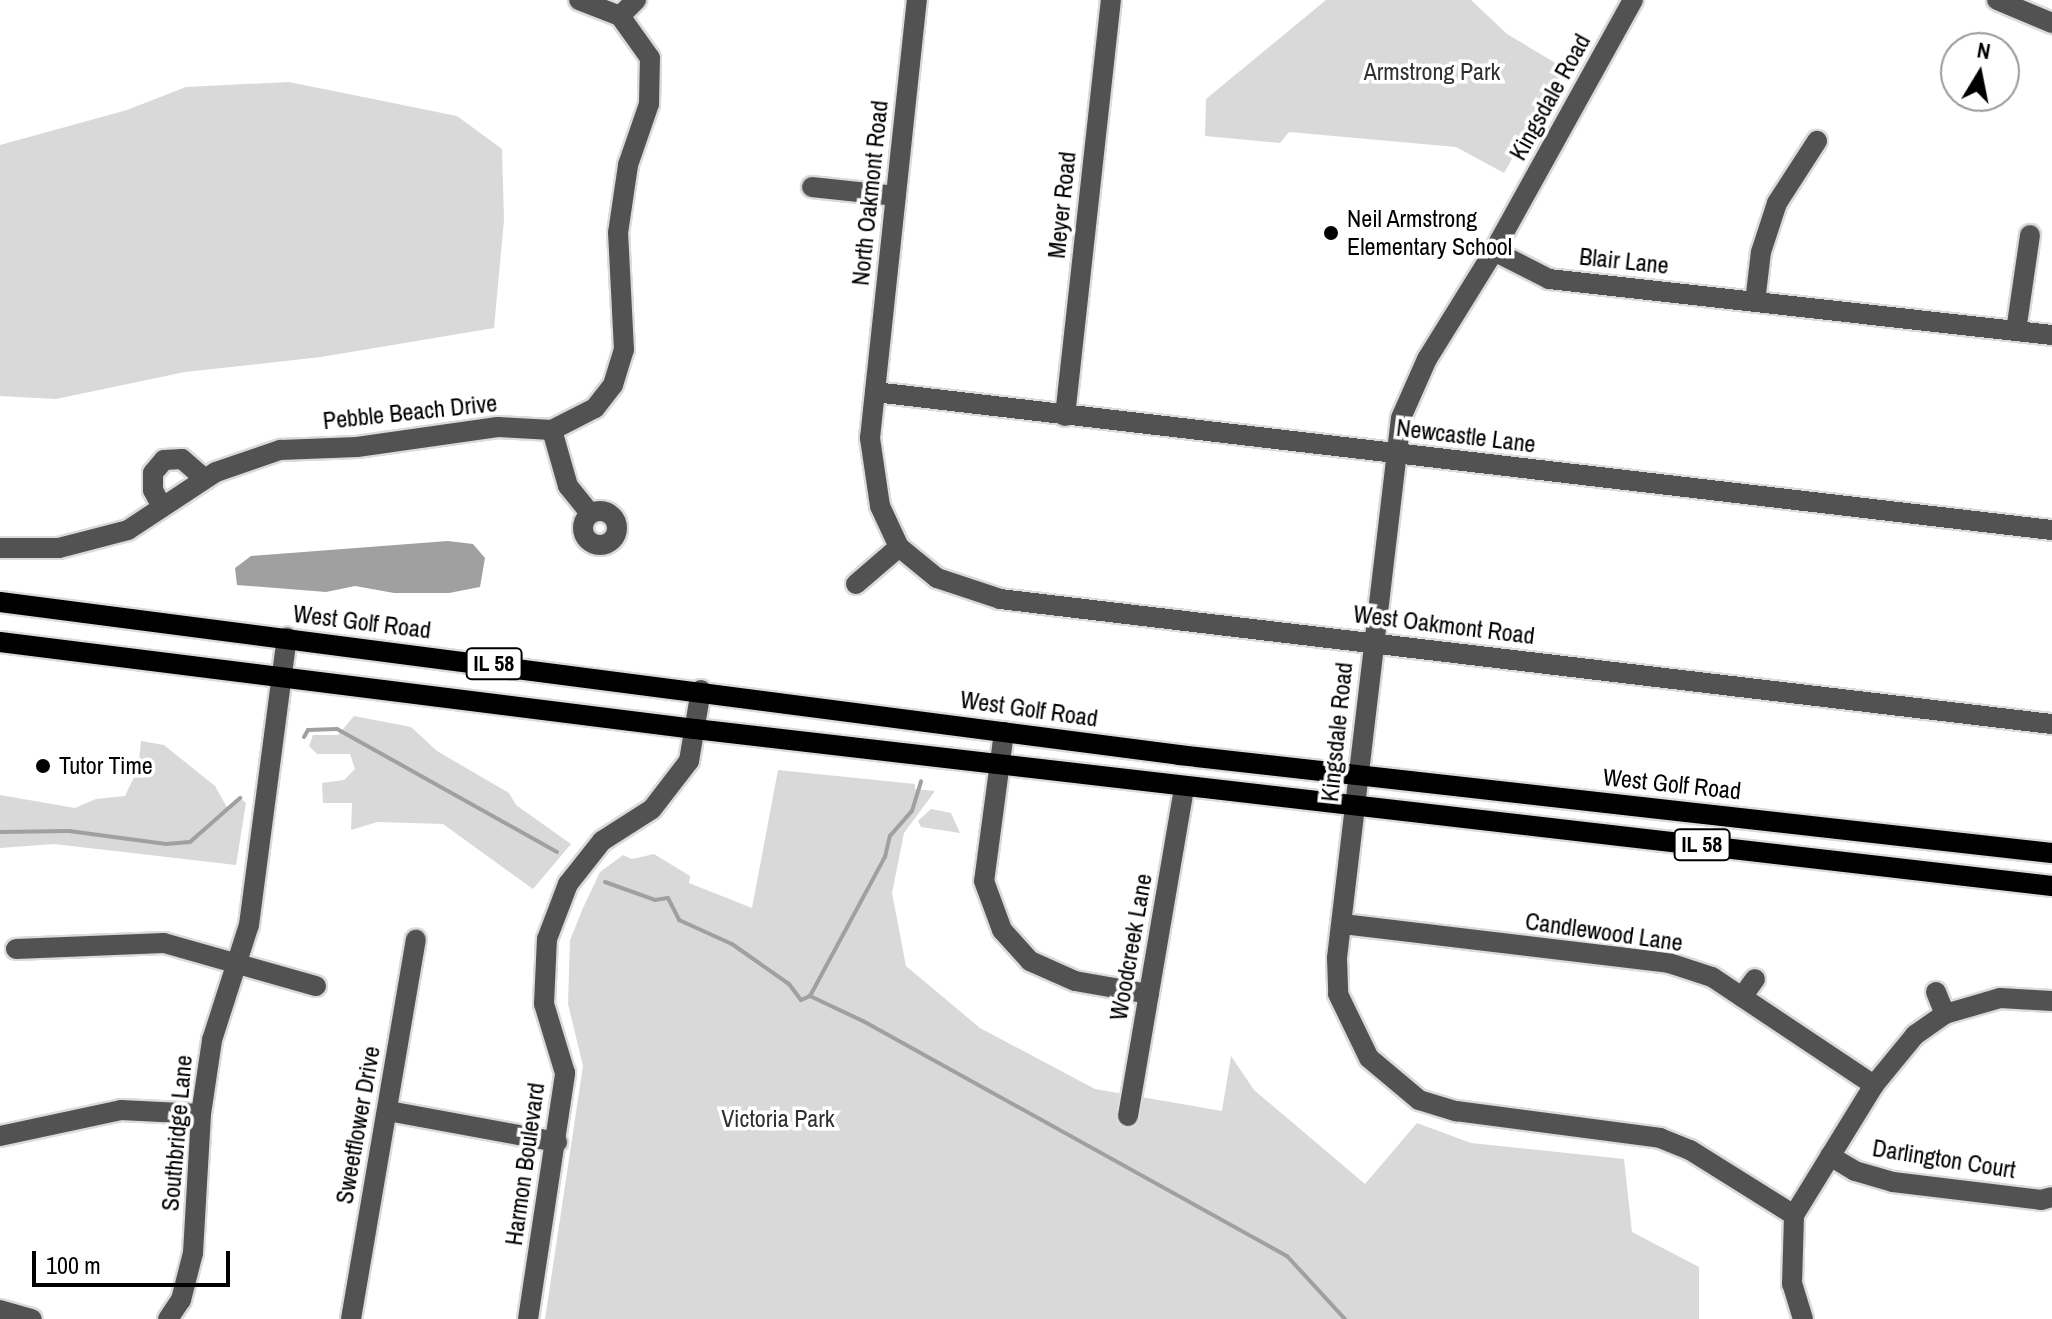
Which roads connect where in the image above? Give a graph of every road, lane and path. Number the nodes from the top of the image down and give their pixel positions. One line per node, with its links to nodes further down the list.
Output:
1 (579, 0): 7 (street)
2 (636, 0): 7 (street)
3 (917, 0): 11 (street, North Oakmont Road)
4 (1111, 0): 18 (street, Meyer Road)
5 (1633, 0): 13 (street, Kingsdale Road)
6 (1997, 0): 8 (street)
7 (620, 16): 19 (street)
8 (2052, 23)
9 (1817, 141): 14 (street)
10 (812, 187): 11 (street)
11 (896, 196): 17 (street, North Oakmont Road)
12 (2030, 235): 15 (street)
13 (1494, 251): 14 (street, Blair Lane); 20 (street, Kingsdale Road)
14 (1755, 302): 15 (street, Blair Lane)
15 (2016, 331): 16 (street, Blair Lane)
16 (2052, 335)
17 (875, 392): 18 (street, Newcastle Lane); 25 (street, North Oakmont Road)
18 (1065, 416): 20 (street, Newcastle Lane)
19 (552, 430): 21 (street, Pebble Beach Drive); 23 (street)
20 (1395, 454): 24 (street, Newcastle Lane); 31 (street, Kingsdale Road)
21 (205, 479): 22 (street, Pebble Beach Drive); 22 (street)
22 (162, 507): 26 (street, Pebble Beach Drive)
23 (590, 513)
24 (2052, 530)
25 (899, 547): 27 (street); 31 (street, West Oakmont Road)
26 (0, 548)
27 (856, 584)
28 (0, 602): 29 (main road, West Golf Road / IL 58)
29 (287, 638): 32 (street, Southbridge Lane); 33 (main road, West Golf Road / IL 58)
30 (0, 642): 32 (main road, IL 58)
31 (1372, 643): 34 (street, West Oakmont Road); 38 (street, Kingsdale Road)
32 (282, 679): 35 (main road, IL 58); 46 (street, Southbridge Lane)
33 (701, 690): 35 (street, Harmon Boulevard); 36 (main road, West Golf Road / IL 58)
34 (2052, 724)
35 (695, 729): 37 (main road, IL 58); 59 (street, Harmon Boulevard)
36 (1004, 732): 37 (street); 38 (main road, West Golf Road / IL 58)
37 (1000, 765): 39 (main road, IL 58); 50 (street)
38 (1358, 775): 40 (street, Kingsdale Road); 41 (main road, West Golf Road / IL 58)
39 (1184, 787): 40 (main road, IL 58); 50 (street, Woodcreek Lane)
40 (1355, 805): 42 (main road, IL 58); 43 (street, Kingsdale Road)
41 (2052, 853)
42 (2052, 886)
43 (1343, 924): 51 (street, Candlewood Lane); 62 (street, Kingsdale Road)
44 (416, 940): 55 (street, Sweetflower Drive)
45 (16, 949): 46 (street)
46 (237, 963): 48 (street); 56 (street, Southbridge Lane)
47 (1755, 979): 51 (street)
48 (316, 986)
49 (1936, 992): 53 (street)
50 (1149, 994): 57 (street, Woodcreek Lane)
51 (1742, 997): 54 (street, Candlewood Lane)
52 (2052, 1001): 53 (street)
53 (1945, 1014): 54 (street)
54 (1874, 1085): 60 (street)
55 (388, 1111): 59 (street); 66 (street, Sweetflower Drive)
56 (201, 1114): 58 (street); 65 (street, Southbridge Lane)
57 (1128, 1116)
58 (0, 1136)
59 (557, 1142): 67 (street, Harmon Boulevard)
60 (1830, 1156): 61 (street, Darlington Court); 62 (street)
61 (2052, 1197)
62 (1794, 1215): 68 (street)
63 (0, 1310): 64 (street)
64 (32, 1319)
65 (168, 1319)
66 (351, 1319)
67 (528, 1319)
68 (1803, 1319)

